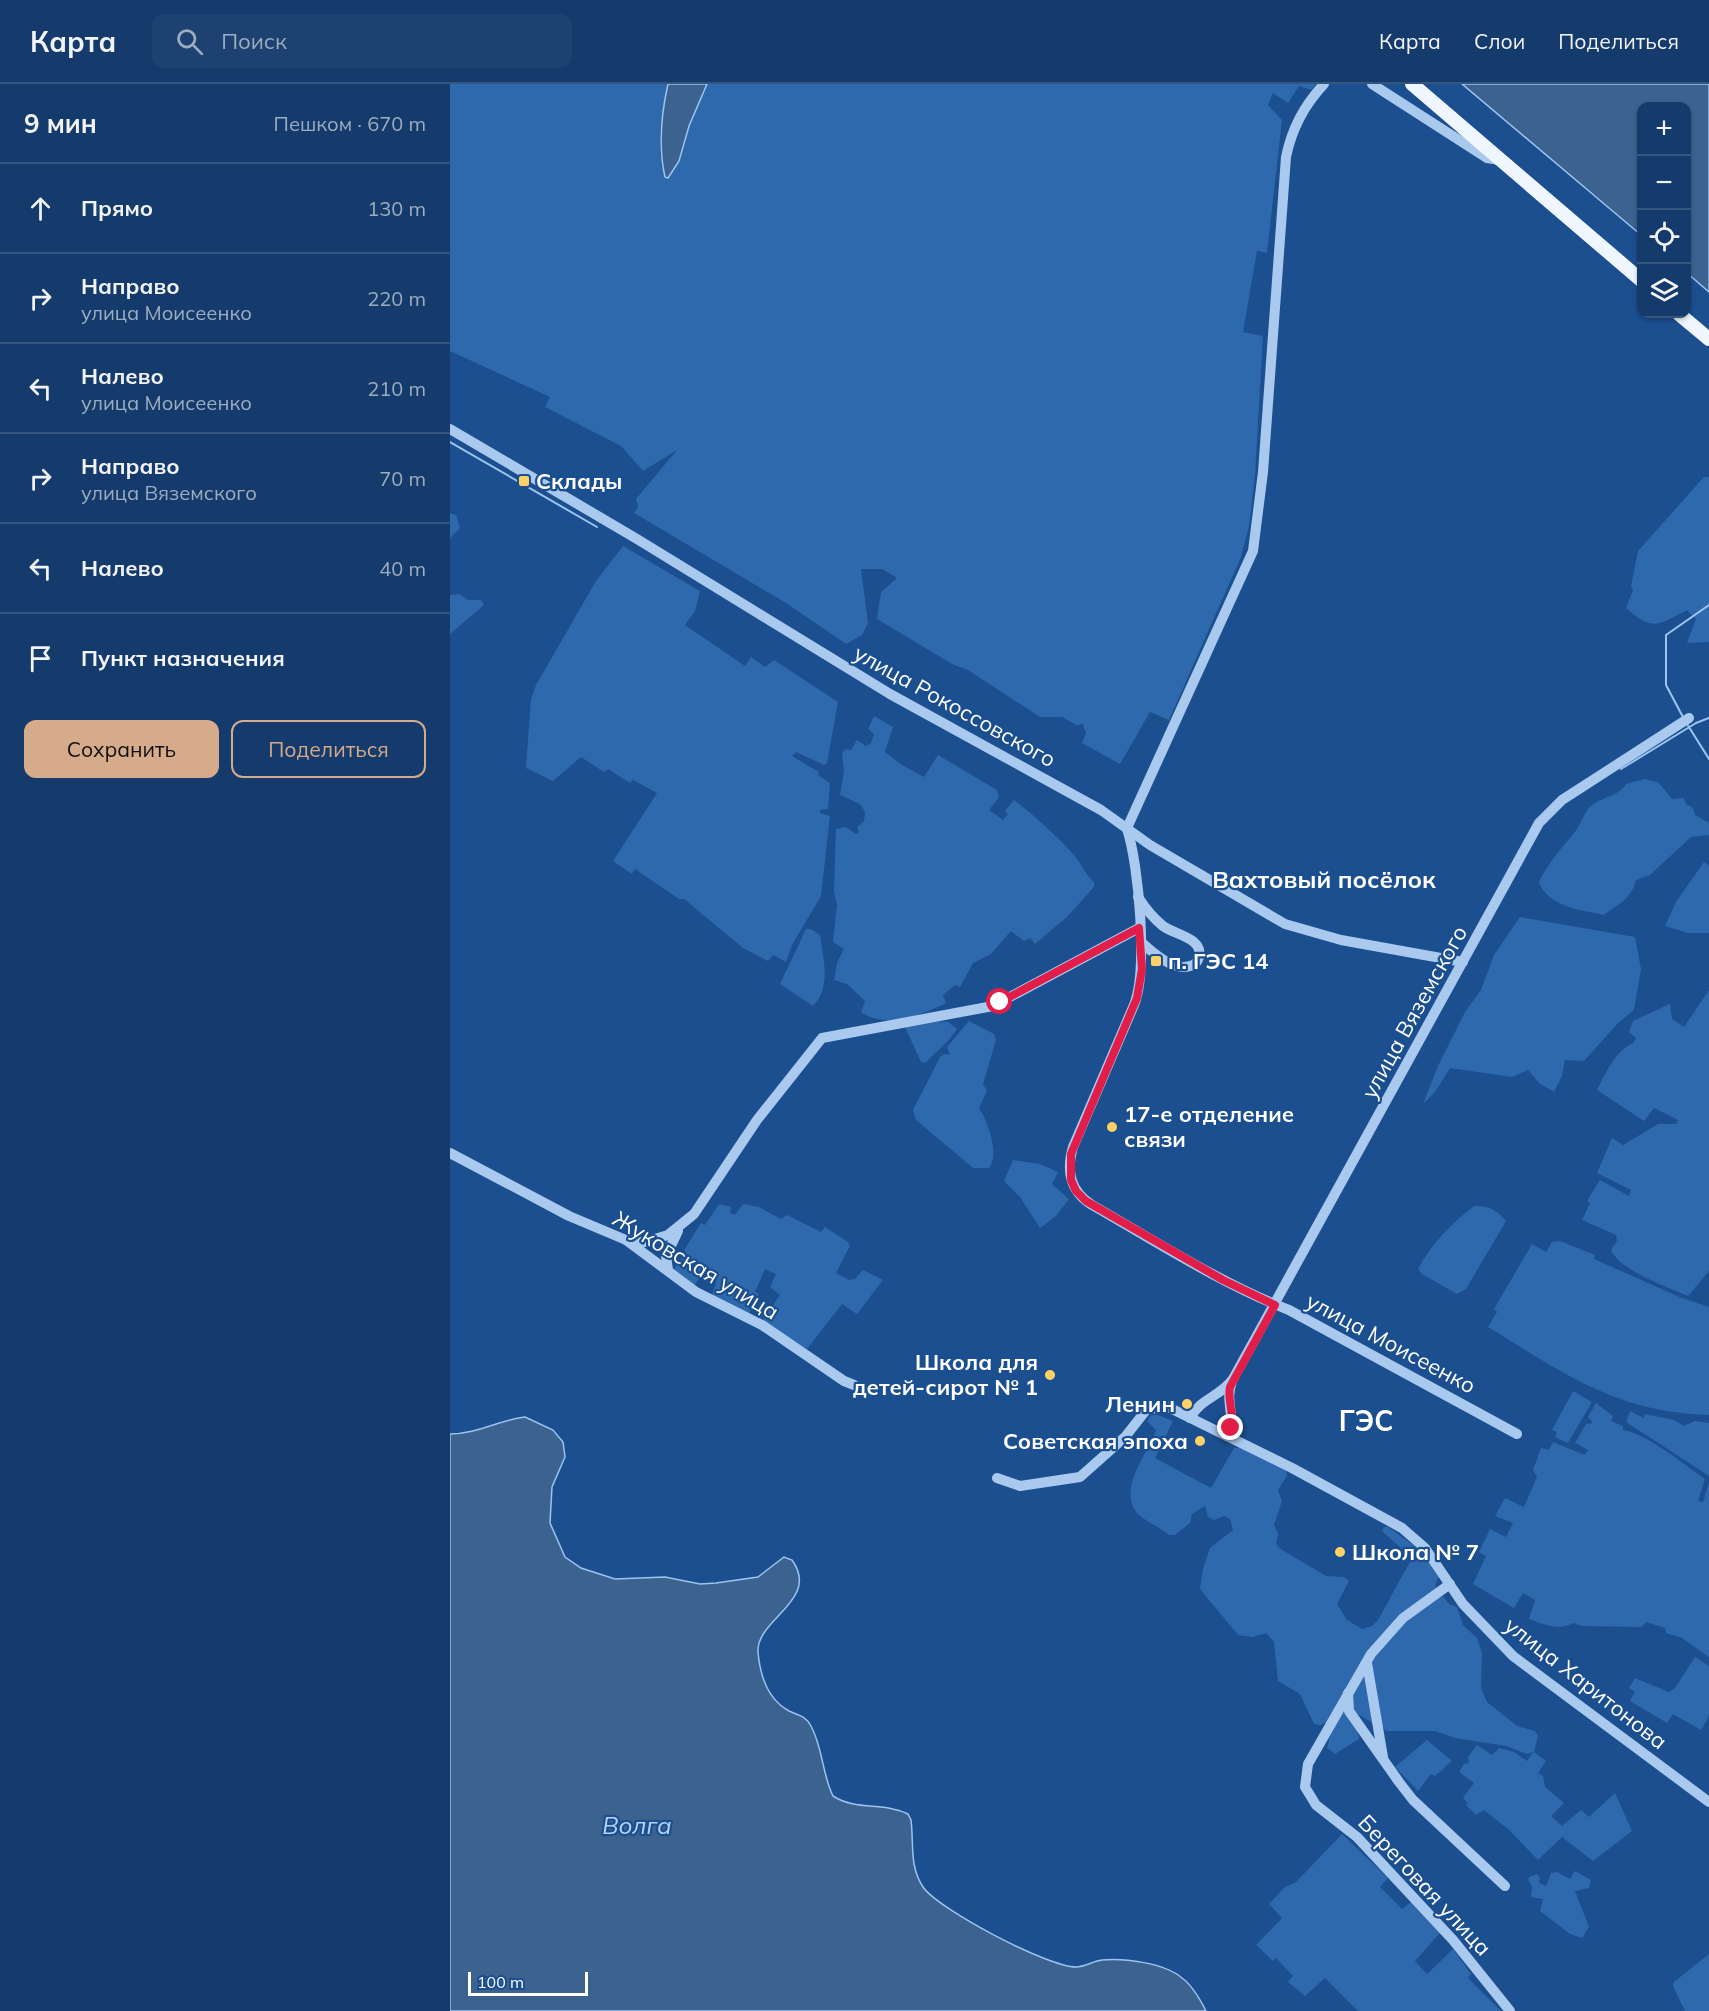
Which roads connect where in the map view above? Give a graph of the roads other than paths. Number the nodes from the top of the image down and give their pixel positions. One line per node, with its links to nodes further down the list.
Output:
1 (1324, 84): 10 (street)
2 (1372, 84): 4 (street)
3 (1412, 84): 4 (main road)
4 (1501, 160): 5 (main road)
5 (1637, 278)
6 (1684, 318): 7 (main road)
7 (1709, 339)
8 (450, 429): 10 (street, улица Рокоссовского)
9 (1689, 718): 14 (street, улица Вяземского)
10 (1127, 828): 11 (street, улица Моисеенко); 14 (street, улица Рокоссовского)
11 (1137, 894): 12 (street, улица Моисеенко); 13 (street)
12 (1139, 928): 13 (street, улица Моисеенко); 16 (street)
13 (1141, 942): 19 (street, улица Моисеенко)
14 (1463, 962): 19 (street, улица Вяземского)
15 (450, 1153): 17 (street, Жуковская улица)
16 (681, 1227): 17 (street); 18 (street)
17 (626, 1240): 18 (street, Жуковская улица)
18 (668, 1270): 21 (street, Жуковская улица)
19 (1275, 1305): 20 (street, улица Вяземского); 25 (street, улица Моисеенко)
20 (1233, 1379): 22 (street); 23 (street)
21 (854, 1385)
22 (1210, 1397): 23 (street); 24 (street)
23 (1231, 1407): 26 (street)
24 (1190, 1418): 26 (street, улица Харитонова); 27 (street, улица Харитонова)
25 (1517, 1434)
26 (1227, 1436): 28 (street, улица Харитонова)
27 (997, 1478)
28 (1450, 1584): 29 (street, Береговая улица); 32 (street, улица Харитонова)
29 (1367, 1663): 30 (street, Береговая улица); 31 (street)
30 (1348, 1693): 31 (street); 34 (street, Береговая улица)
31 (1383, 1760): 33 (street)
32 (1709, 1802)
33 (1505, 1886)
34 (1510, 2011)

